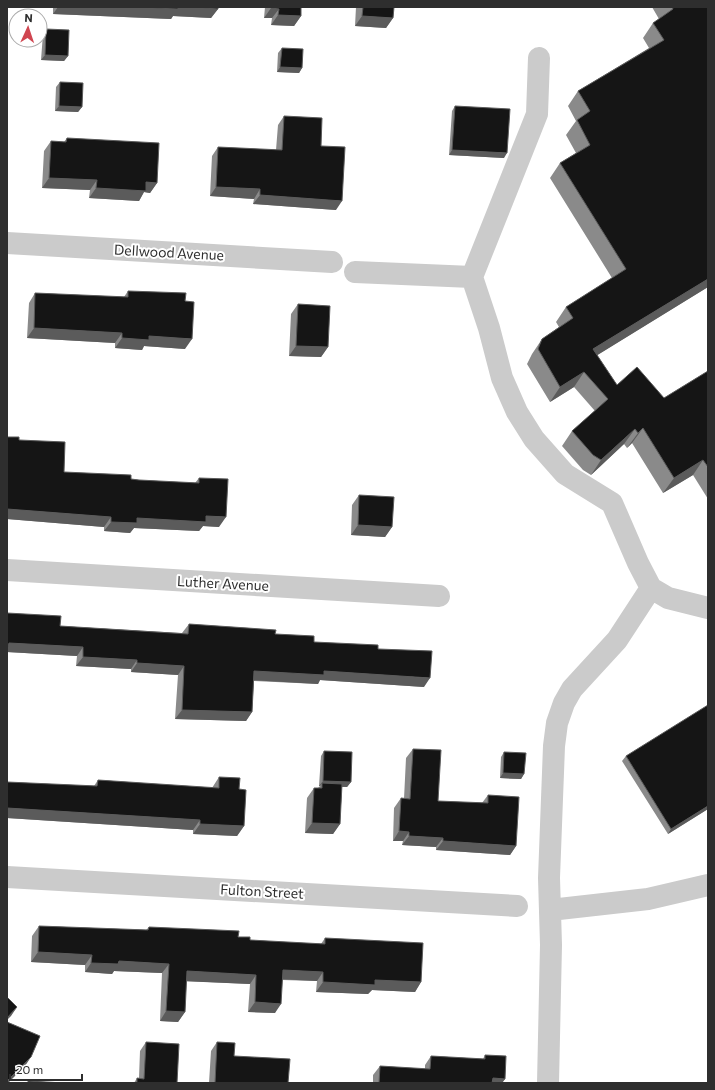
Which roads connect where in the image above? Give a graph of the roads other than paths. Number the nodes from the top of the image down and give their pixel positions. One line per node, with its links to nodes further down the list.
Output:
1 (539, 58): 5 (street)
2 (7, 243): 3 (street, Dellwood Avenue)
3 (332, 262)
4 (355, 272): 5 (street)
5 (472, 277): 7 (street)
6 (7, 570): 8 (street, Luther Avenue)
7 (651, 588): 9 (street); 13 (street)
8 (439, 596)
9 (708, 608)
10 (7, 877): 12 (street, Fulton Street)
11 (708, 885): 13 (street)
12 (517, 906)
13 (550, 910): 14 (street)
14 (548, 1083)

